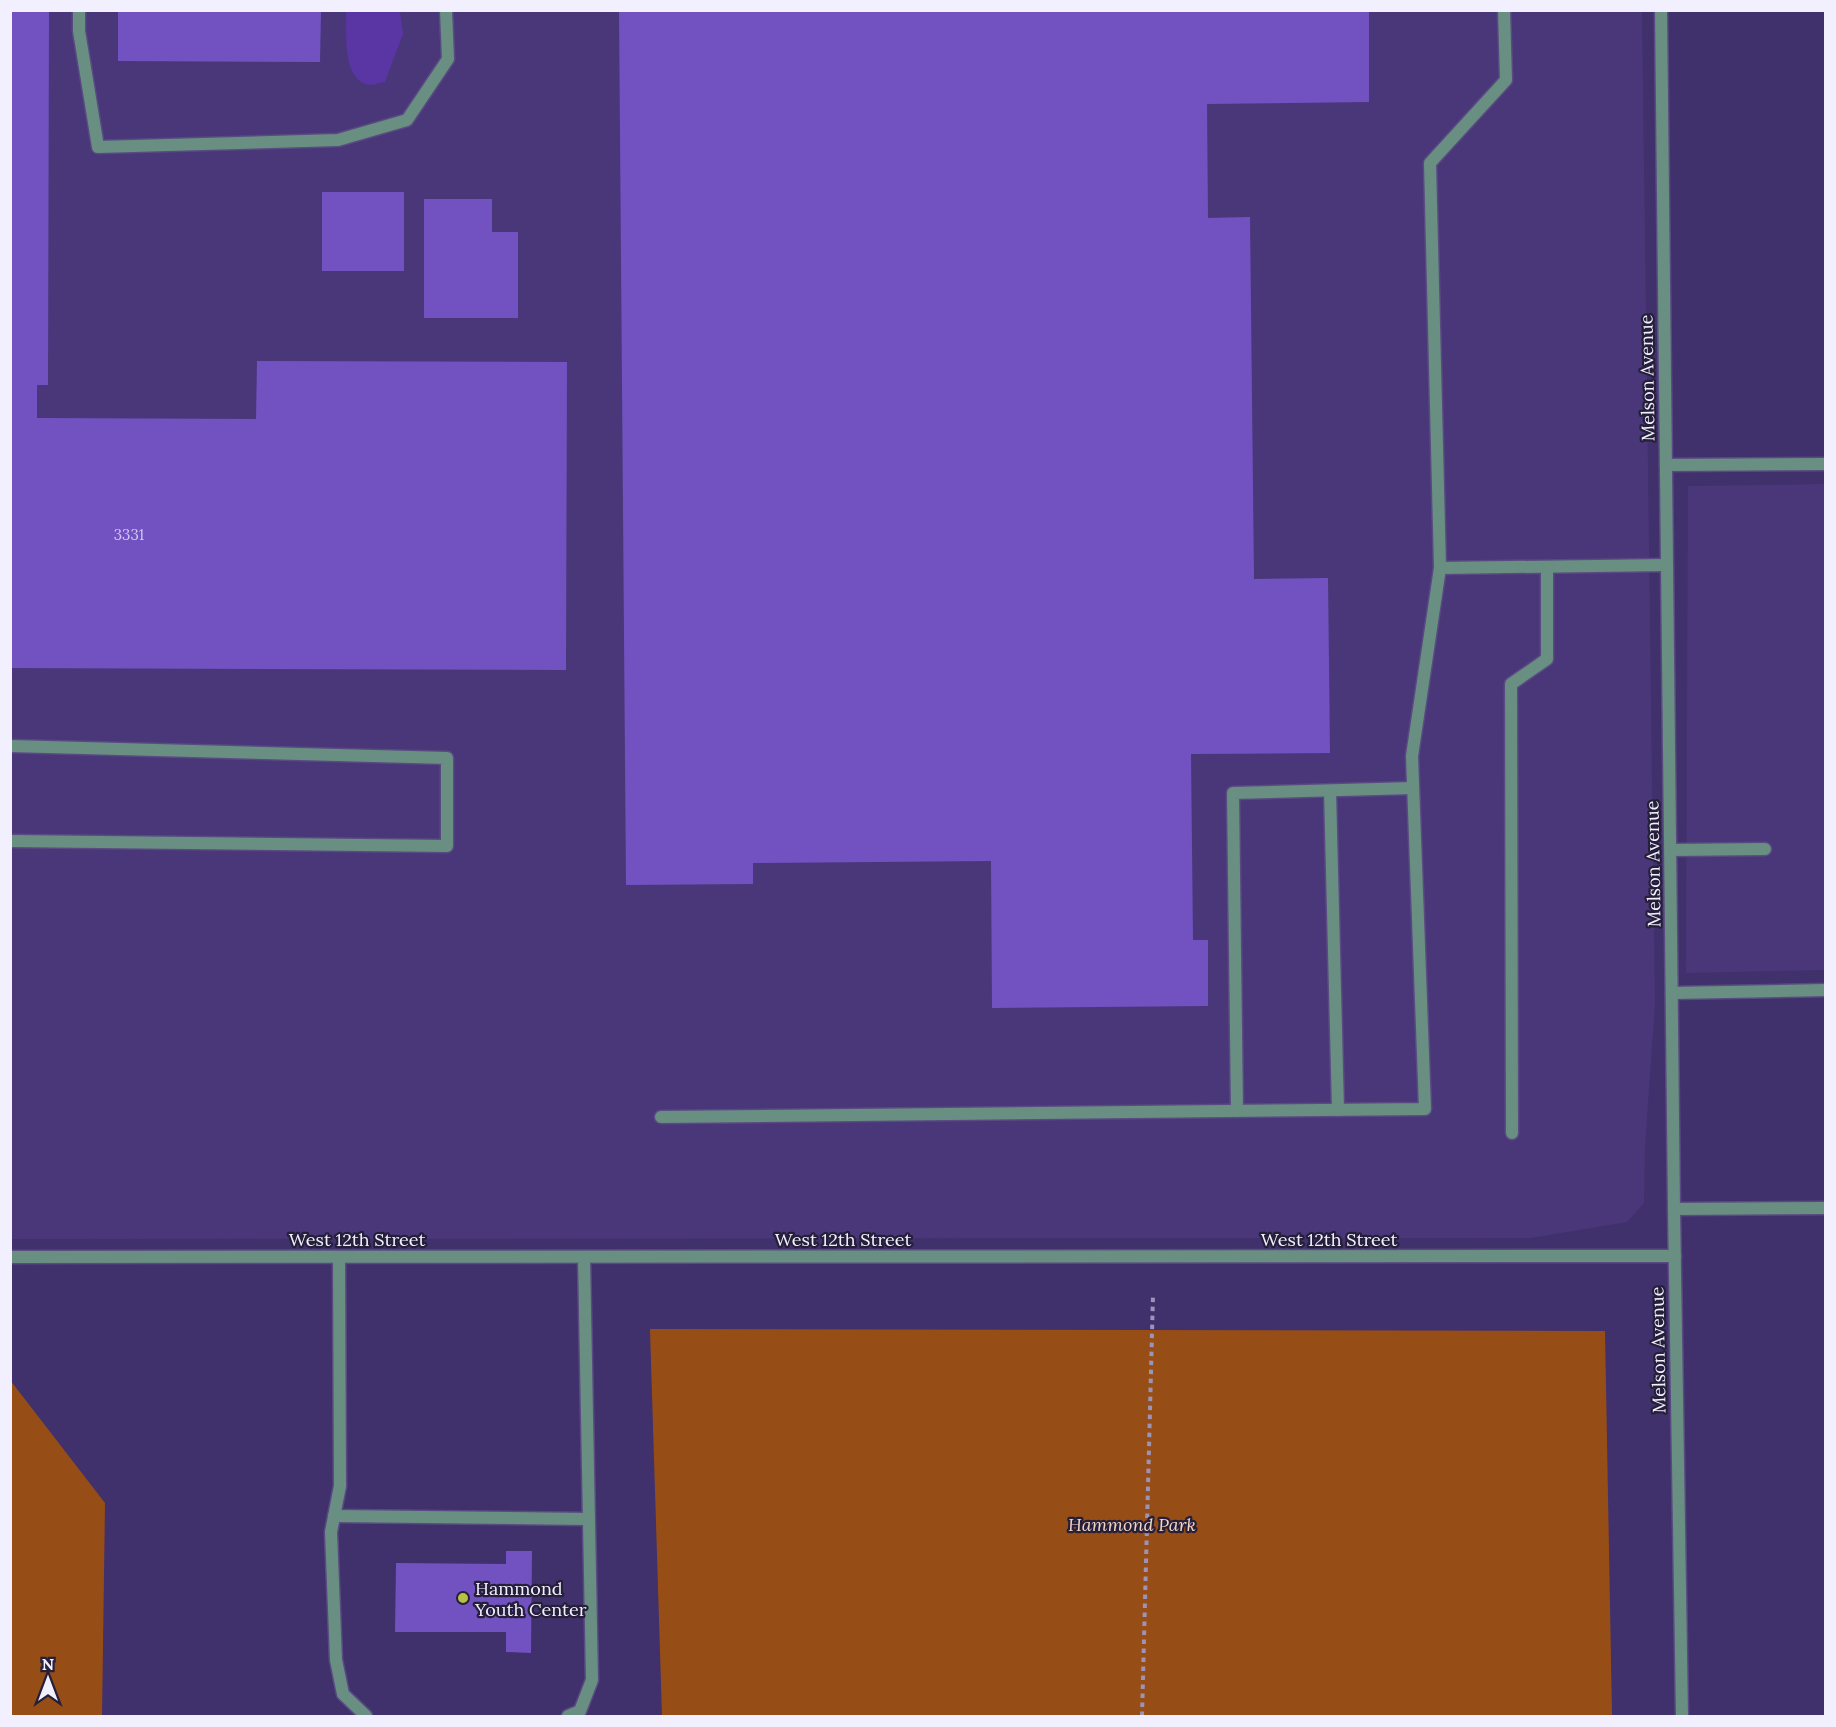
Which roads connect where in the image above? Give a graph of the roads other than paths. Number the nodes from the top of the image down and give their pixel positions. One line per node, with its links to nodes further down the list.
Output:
1 (79, 10): 2 (street)
2 (446, 10)
3 (1504, 10): 9 (street)
4 (1661, 10): 6 (street, Melson Avenue)
5 (1826, 464): 6 (street)
6 (1666, 465): 7 (street, Melson Avenue)
7 (1667, 565): 8 (street); 15 (street, Melson Avenue)
8 (1547, 567): 9 (street); 21 (street)
9 (1440, 568): 11 (street)
10 (10, 746): 13 (street)
11 (1413, 788): 12 (street); 18 (street)
12 (1330, 791): 18 (street); 19 (street)
13 (10, 841)
14 (1766, 849): 15 (street)
15 (1671, 850): 17 (street, Melson Avenue)
16 (1826, 990): 17 (street)
17 (1672, 993): 23 (street, Melson Avenue)
18 (1338, 1110): 19 (street)
19 (1237, 1112): 20 (street)
20 (661, 1117)
21 (1512, 1132)
22 (1826, 1208): 23 (street)
23 (1674, 1209): 24 (street, Melson Avenue)
24 (1675, 1256): 27 (street, West 12th Street); 32 (street, Melson Avenue)
25 (10, 1257): 26 (street, West 12th Street)
26 (339, 1257): 27 (street, West 12th Street); 28 (street)
27 (584, 1257): 29 (street)
28 (334, 1516): 29 (street); 30 (street)
29 (588, 1519): 31 (street)
30 (366, 1716)
31 (568, 1716)
32 (1682, 1716)

